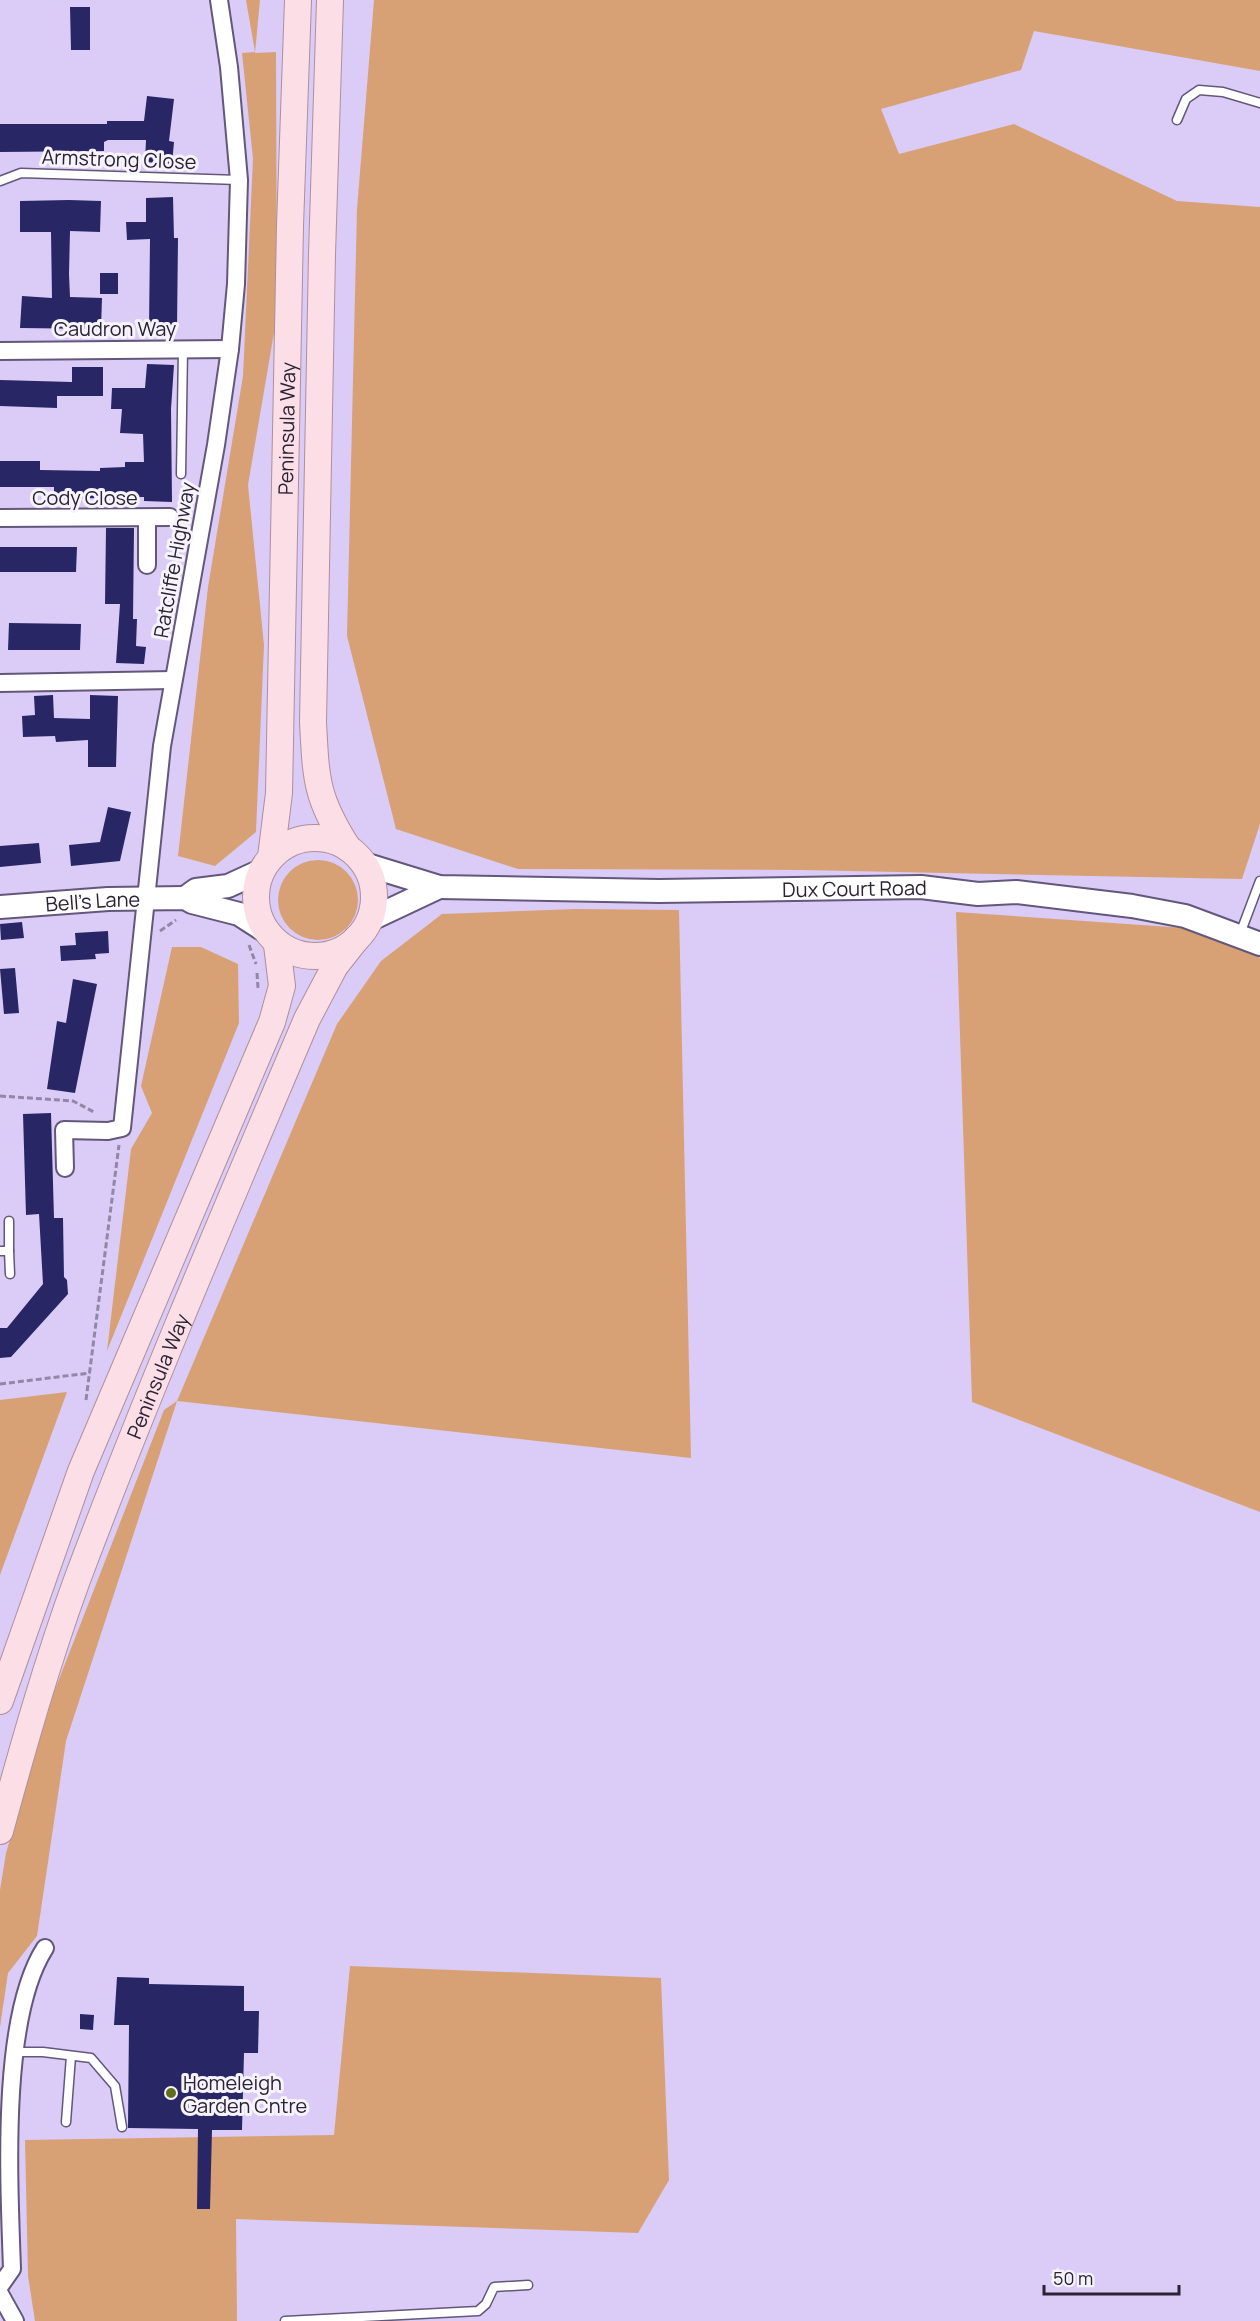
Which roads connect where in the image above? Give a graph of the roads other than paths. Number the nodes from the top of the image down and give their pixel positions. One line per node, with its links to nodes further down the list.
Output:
1 (219, 0): 6 (street, Ratcliffe Highway)
2 (297, 0): 19 (main road, Peninsula Way)
3 (330, 0): 18 (main road, Peninsula Way)
4 (1260, 103): 5 (lane)
5 (1177, 120)
6 (239, 180): 7 (lane, Armstrong Close); 9 (street, Ratcliffe Highway)
7 (0, 181)
8 (183, 349): 9 (street, Caudron Way); 10 (street, Caudron Way); 11 (lane)
9 (230, 349): 16 (street, Ratcliffe Highway)
10 (0, 351)
11 (181, 474)
12 (170, 517): 14 (street, Cody Close)
13 (0, 518): 14 (street, Cody Close)
14 (147, 518): 15 (street)
15 (147, 565)
16 (173, 680): 17 (street); 22 (street, Ratcliffe Highway)
17 (0, 684)
18 (356, 856): 19 (main road); 21 (street, Dux Court Road); 25 (main road)
19 (267, 863): 24 (street, Bell's Lane); 26 (main road)
20 (1260, 881): 27 (lane)
21 (440, 887): 25 (street, Dux Court Road); 27 (street, Dux Court Road)
22 (147, 898): 23 (street, Bell's Lane); 24 (street, Bell's Lane); 28 (street, Ratcliffe Highway)
23 (0, 907)
24 (182, 908): 26 (street, Bell's Lane)
25 (363, 929): 26 (main road); 33 (main road, Peninsula Way)
26 (263, 939): 32 (main road, Peninsula Way)
27 (1250, 939)
28 (65, 1168)
29 (9, 1221): 30 (lane)
30 (5, 1251): 31 (lane)
31 (10, 1274)
32 (0, 1701)
33 (0, 1831)
34 (45, 1948): 35 (street)
35 (7, 2052): 36 (lane); 40 (street)
36 (71, 2056): 37 (lane); 38 (lane)
37 (66, 2122)
38 (122, 2127)
39 (528, 2285): 43 (lane)
40 (0, 2286)
41 (0, 2294): 42 (street)
42 (15, 2321)
43 (285, 2321)

